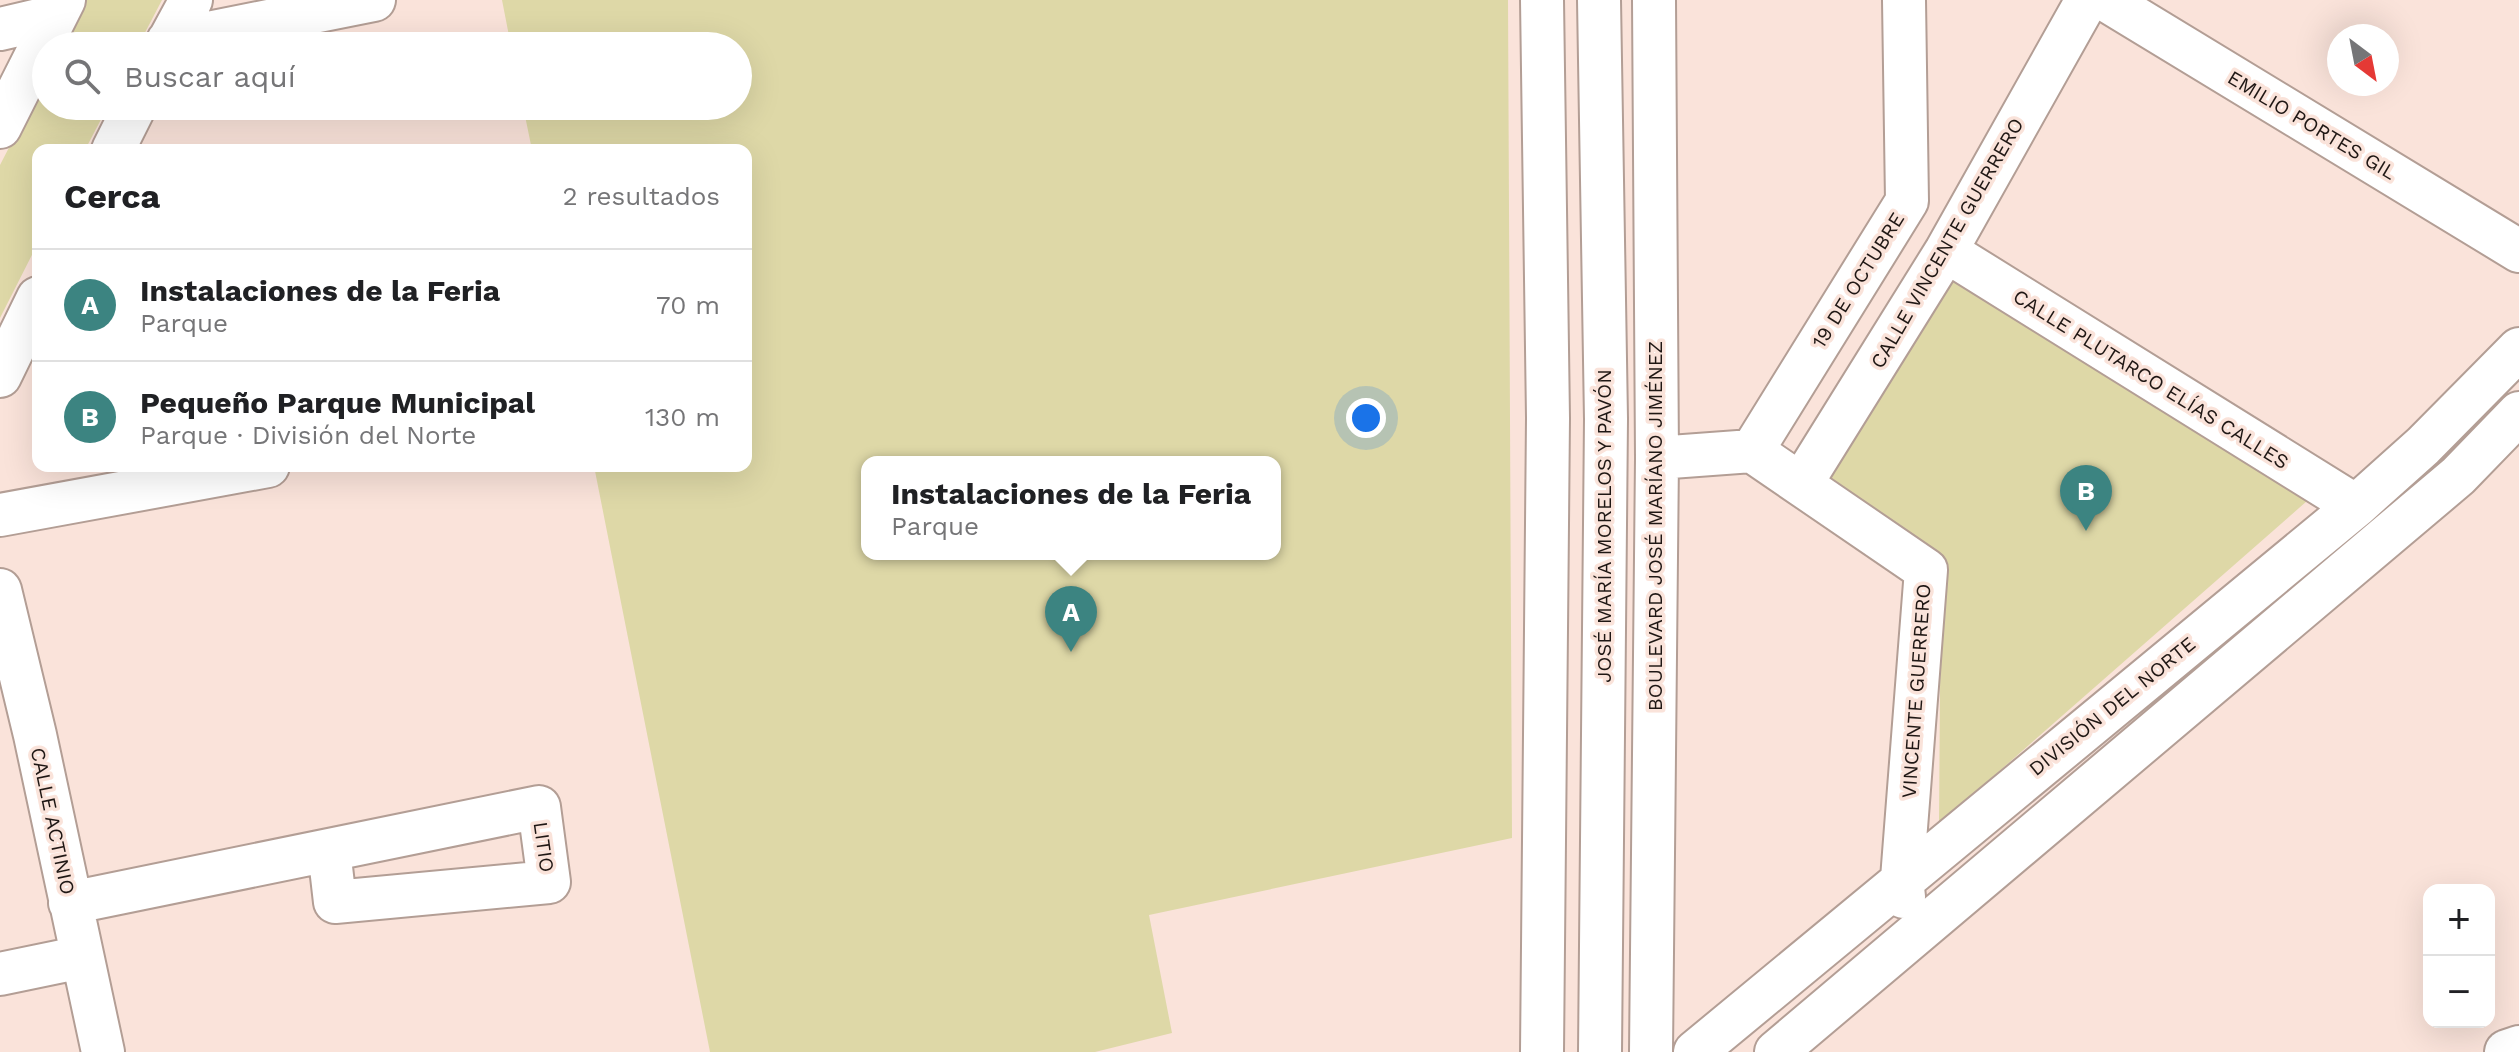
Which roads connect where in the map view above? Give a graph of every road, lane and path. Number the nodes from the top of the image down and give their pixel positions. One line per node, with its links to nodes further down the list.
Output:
1 (191, 0): 12 (street)
2 (1542, 0): 40 (street)
3 (1599, 0): 41 (street, JOSÉ MARÍA MORELOS Y PAVÓN)
4 (1654, 0): 25 (street, BOULEVARD JOSÉ MARÍANO JIMÉNEZ)
5 (2087, 0): 18 (street, CALLE VINCENTE GUERRERO)
6 (2106, 0): 19 (street, EMILIO PORTES GIL)
7 (360, 1): 13 (street)
8 (60, 8): 10 (street); 11 (street)
9 (1910, 12): 24 (street, 19 DE OCTUBRE)
10 (0, 29)
11 (48, 32)
12 (174, 32)
13 (221, 32)
14 (32, 64): 16 (street)
15 (128, 120): 17 (street)
16 (0, 127)
17 (116, 144)
18 (1946, 251): 27 (street, CALLE VINCENTE GUERRERO); 28 (street, CALLE PLUTARCO ELÍAS CALLES)
19 (2519, 251)
20 (32, 310): 22 (street)
21 (2519, 349): 28 (street, DIVISIÓN DEL NORTE)
22 (0, 376)
23 (2519, 413): 35 (street)
24 (1752, 451): 25 (street); 27 (street, VINCENTE GUERRERO)
25 (1657, 458): 42 (street, BOULEVARD JOSÉ MARÍANO JIMÉNEZ)
26 (235, 472): 29 (street)
27 (1801, 484): 33 (street, VINCENTE GUERRERO)
28 (2356, 506): 33 (street, DIVISIÓN DEL NORTE)
29 (0, 515)
30 (0, 590): 31 (street, CALLE ACTINIO)
31 (17, 740): 34 (street, CALLE ACTINIO)
32 (329, 850): 32 (street, LITIO); 34 (street, LITIO)
33 (1902, 879): 35 (street); 43 (street, DIVISIÓN DEL NORTE)
34 (70, 903): 36 (street, CALLE ACTINIO)
35 (1910, 939): 44 (street)
36 (82, 957): 37 (street); 39 (street, CALLE ACTINIO)
37 (0, 974)
38 (2519, 1048): 45 (main road)
39 (103, 1052)
40 (1542, 1052)
41 (1600, 1052)
42 (1651, 1052)
43 (1695, 1052)
44 (1776, 1052)
45 (2507, 1052)

